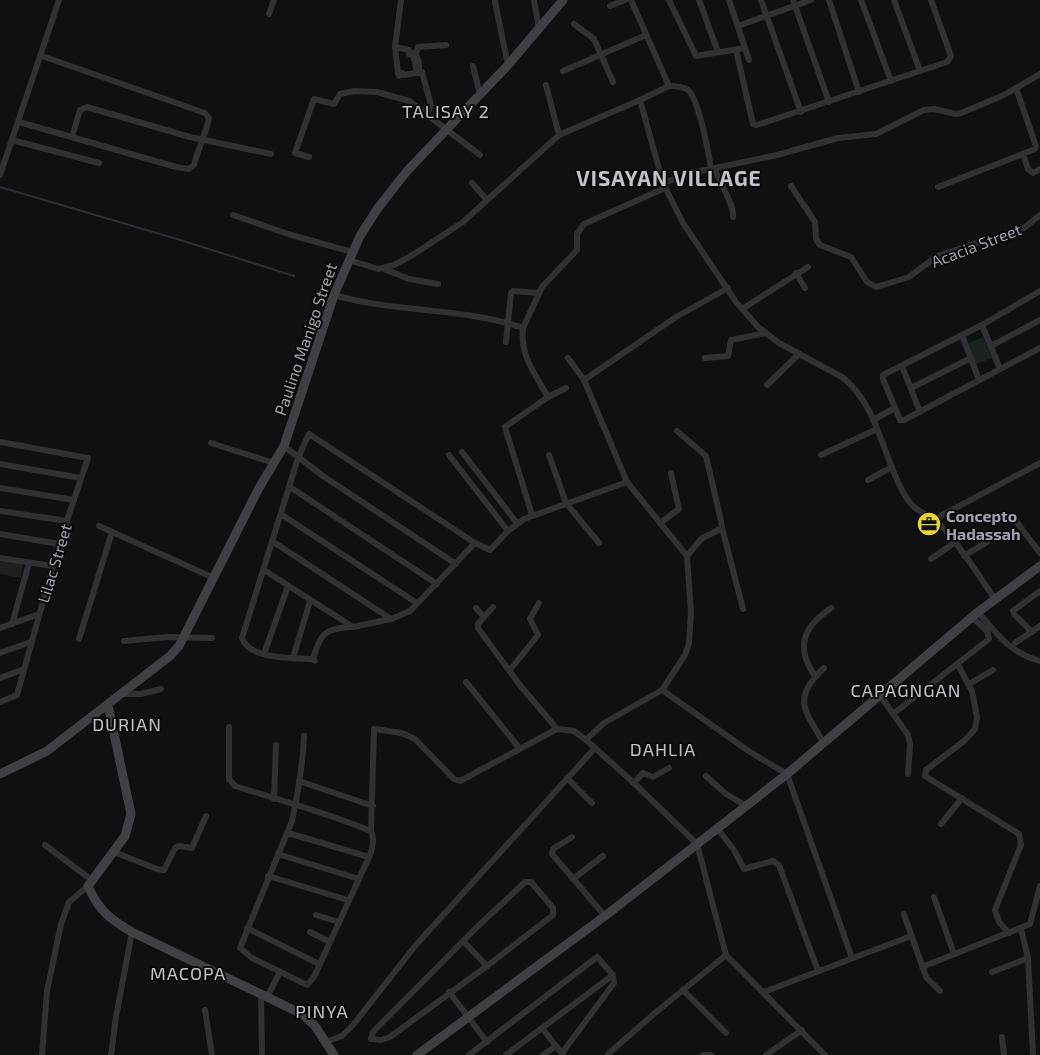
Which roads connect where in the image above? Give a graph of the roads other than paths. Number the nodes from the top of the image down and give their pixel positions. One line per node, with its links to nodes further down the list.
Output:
1 (59, 0): 33 (street)
2 (274, 0): 20 (street)
3 (401, 0): 27 (street)
4 (534, 0): 24 (street)
5 (563, 0): 24 (street, Paulino Manigo Street)
6 (625, 0): 19 (street)
7 (632, 0): 25 (street)
8 (669, 0): 30 (street)
9 (699, 0): 30 (street)
10 (730, 0): 23 (street)
11 (761, 0): 21 (street)
12 (811, 0): 18 (street)
13 (829, 0): 46 (street)
14 (861, 0): 41 (street)
15 (894, 0): 38 (street)
16 (931, 0): 38 (street)
17 (495, 2): 35 (street)
18 (794, 3): 21 (street); 49 (street)
19 (610, 6)
20 (269, 14)
21 (766, 16): 23 (street); 50 (street)
22 (574, 24): 32 (street)
23 (738, 26): 28 (street)
24 (539, 29): 35 (street, Paulino Manigo Street)
25 (646, 35): 32 (street); 44 (street)
26 (446, 45): 31 (street)
27 (395, 48): 31 (street); 39 (street)
28 (745, 48): 29 (street); 34 (street)
29 (736, 50): 30 (street); 50 (street)
30 (718, 52)
31 (414, 54): 39 (street)
32 (602, 55): 37 (street); 42 (street)
33 (42, 56): 52 (street); 56 (street)
34 (749, 60)
35 (508, 65): 47 (street, Paulino Manigo Street)
36 (472, 66): 47 (street)
37 (563, 71)
38 (920, 71): 41 (street)
39 (418, 73): 51 (street)
40 (1040, 74): 45 (street)
41 (891, 81): 46 (street)
42 (613, 82)
43 (546, 85): 54 (street)
44 (669, 86): 48 (street); 63 (street)
45 (1016, 88): 59 (street); 63 (street)
46 (859, 92): 49 (street)
47 (480, 94): 53 (street, Paulino Manigo Street)
48 (640, 100): 54 (street); 67 (street)
49 (829, 102): 50 (street)
50 (801, 112)
51 (426, 116): 53 (street); 61 (street)
52 (19, 122): 55 (street); 57 (street)
53 (444, 130): 60 (street); 74 (street, Paulino Manigo Street)
54 (559, 135): 70 (street)
55 (72, 137): 56 (street); 56 (street)
56 (200, 138): 58 (street)
57 (12, 140): 62 (street); 65 (street)
58 (271, 154)
59 (1022, 154): 64 (street); 69 (street)
60 (480, 155)
61 (309, 157)
62 (99, 163)
63 (713, 169): 67 (street); 73 (street)
64 (1040, 169)
65 (0, 175)
66 (472, 183): 70 (street)
67 (664, 186): 79 (street); 82 (street)
68 (790, 186): 72 (street, Acacia Street)
69 (938, 187)
70 (486, 200): 76 (street)
71 (233, 215): 74 (street)
72 (1040, 215)
73 (733, 217)
74 (350, 256): 76 (street); 83 (street, Paulino Manigo Street)
75 (808, 266): 77 (street)
76 (383, 268): 78 (street)
77 (796, 273): 80 (street); 84 (street)
78 (438, 284)
79 (728, 288): 84 (street); 100 (street)
80 (806, 288)
81 (1040, 291): 87 (street)
82 (538, 293): 86 (street); 88 (street)
83 (334, 295): 86 (street); 113 (street, Paulino Manigo Street)
84 (742, 309): 89 (street)
85 (1040, 320): 92 (street)
86 (508, 322): 88 (street); 91 (street)
87 (982, 325): 90 (street); 92 (street)
88 (523, 328): 105 (street)
89 (766, 333): 94 (street); 96 (street)
90 (962, 335): 97 (street); 98 (street)
91 (506, 342)
92 (991, 346): 99 (street)
93 (1040, 348): 99 (street)
94 (800, 354): 102 (street); 108 (street)
95 (568, 358): 100 (street)
96 (705, 358)
97 (971, 358): 101 (street); 104 (street)
98 (902, 366): 104 (street); 106 (street)
99 (1000, 369): 101 (street)
100 (584, 380): 126 (street)
101 (979, 380): 107 (street)
102 (767, 385)
103 (566, 388): 105 (street)
104 (911, 388): 107 (street)
105 (548, 396): 133 (street)
106 (895, 408): 107 (street); 108 (street)
107 (920, 412)
108 (873, 420): 109 (street)
109 (877, 429): 117 (street); 122 (street)
110 (677, 432): 140 (street)
111 (0, 442): 124 (street, Lilac Street)
112 (211, 443): 119 (street)
113 (284, 446): 118 (street); 119 (street, Paulino Manigo Street)
114 (462, 452): 137 (street)
115 (449, 455): 141 (street)
116 (549, 455): 130 (street)
117 (821, 456)
118 (298, 458): 127 (street); 146 (street); 156 (street)
119 (274, 463): 160 (street, Paulino Manigo Street)
120 (1040, 463): 135 (street)
121 (0, 464): 124 (street)
122 (892, 467): 125 (street); 135 (street)
123 (671, 473): 138 (street)
124 (81, 478): 129 (street, Lilac Street)
125 (868, 480)
126 (627, 482): 130 (street); 138 (street)
127 (290, 487): 132 (street); 161 (street)
128 (0, 488): 129 (street)
129 (74, 500): 136 (street, Lilac Street)
130 (566, 503): 133 (street); 147 (street)
131 (0, 511): 136 (street)
132 (282, 514): 144 (street); 166 (street)
133 (532, 515): 137 (street)
134 (1012, 516): 150 (street)
135 (933, 520): 148 (street)
136 (67, 521): 149 (street, Lilac Street)
137 (517, 523): 141 (street)
138 (660, 523): 151 (street)
139 (99, 526): 142 (street)
140 (722, 528): 151 (street); 171 (street)
141 (508, 531): 146 (street)
142 (112, 532): 160 (street); 183 (street)
143 (0, 534): 149 (street)
144 (272, 541): 159 (street); 175 (street)
145 (986, 542): 152 (street)
146 (475, 543): 156 (street)
147 (599, 543)
148 (954, 543): 152 (street); 154 (street)
149 (59, 544): 157 (street, Lilac Street)
150 (1040, 554)
151 (687, 556): 201 (street)
152 (964, 556): 164 (street)
153 (0, 558): 155 (street)
154 (931, 559)
155 (29, 562): 157 (street); 176 (street)
156 (456, 564): 161 (street)
157 (52, 566): 172 (street, Lilac Street)
158 (1040, 566): 164 (street)
159 (264, 570): 162 (street); 188 (street)
160 (214, 578): 181 (street, Paulino Manigo Street)
161 (437, 584): 166 (street)
162 (288, 586): 165 (street); 188 (street)
163 (1040, 591): 180 (street)
164 (995, 598): 173 (street)
165 (310, 601): 178 (street); 189 (street)
166 (417, 603): 175 (street)
167 (539, 603): 194 (street)
168 (476, 608): 174 (street)
169 (494, 608): 174 (street)
170 (831, 608): 196 (street)
171 (743, 609)
172 (39, 614): 176 (street); 185 (street, Lilac Street)
173 (975, 615): 190 (street); 191 (street); 203 (street)
174 (484, 617): 194 (street)
175 (391, 620): 178 (street)
176 (12, 624): 179 (street)
177 (1040, 626): 180 (street)
178 (353, 627): 189 (street)
179 (0, 628)
180 (1032, 632): 186 (street)
181 (184, 638): 182 (street); 184 (street); 202 (street, Paulino Manigo Street)
182 (212, 638)
183 (79, 639)
184 (124, 641)
185 (31, 642): 187 (street); 193 (street, Lilac Street)
186 (1015, 643)
187 (0, 653)
188 (264, 654): 189 (street)
189 (293, 658)
190 (1040, 661)
191 (958, 665): 199 (street); 206 (street)
192 (824, 668): 196 (street)
193 (24, 669): 197 (street); 204 (street, Lilac Street)
194 (510, 670): 208 (street)
195 (994, 670): 199 (street)
196 (815, 676): 211 (street)
197 (0, 678)
198 (466, 682): 214 (street)
199 (969, 684): 224 (street)
200 (161, 689): 202 (street)
201 (662, 690): 210 (street); 217 (street)
202 (122, 694): 205 (street, Paulino Manigo Street)
203 (879, 694): 206 (street); 211 (street)
204 (0, 702)
205 (108, 705): 216 (street, Paulino Manigo Street); 237 (street)
206 (893, 714): 218 (street)
207 (229, 727): 223 (street)
208 (557, 729): 210 (street); 214 (street)
209 (304, 736): 221 (street)
210 (586, 740): 213 (street)
211 (823, 742): 217 (street)
212 (276, 745): 223 (street)
213 (594, 748): 220 (street); 222 (street)
214 (520, 749): 228 (street)
215 (669, 768): 222 (street)
216 (0, 774)
217 (787, 774): 227 (street); 262 (street)
218 (908, 774)
219 (706, 776): 227 (street)
220 (567, 778): 225 (street); 284 (street)
221 (299, 781): 226 (street); 228 (street)
222 (634, 783): 235 (street)
223 (274, 798): 226 (street)
224 (962, 798): 230 (street); 256 (street)
225 (592, 803)
226 (295, 805): 232 (street); 233 (street)
227 (746, 805): 231 (street)
228 (373, 806): 232 (street)
229 (206, 816): 237 (street)
230 (941, 824)
231 (717, 828): 235 (street); 267 (street)
232 (371, 830): 240 (street)
233 (288, 832): 238 (street); 240 (street)
234 (572, 837): 242 (street)
235 (696, 844): 250 (street); 260 (street)
236 (45, 845): 244 (street)
237 (114, 852): 244 (street)
238 (278, 854): 241 (street); 243 (street)
239 (603, 856): 242 (street)
240 (369, 857): 243 (street)
241 (268, 876): 247 (street); 252 (street)
242 (573, 878): 250 (street)
243 (359, 879): 247 (street)
244 (90, 884): 254 (street); 289 (street)
245 (1040, 886): 253 (street)
246 (934, 898): 261 (street)
247 (348, 900): 251 (street)
248 (904, 914): 257 (street)
249 (316, 916): 251 (street)
250 (605, 916): 279 (street)
251 (339, 922): 258 (street)
252 (247, 928): 264 (street); 268 (street)
253 (1020, 929): 256 (street); 263 (street)
254 (132, 932): 275 (street); 290 (street)
255 (310, 932): 258 (street)
256 (1009, 933): 261 (street)
257 (911, 936): 262 (street); 266 (street)
258 (330, 942): 264 (street)
259 (464, 942): 265 (street); 265 (street); 273 (street)
260 (726, 954): 271 (street); 274 (street)
261 (954, 954): 266 (street)
262 (852, 958): 267 (street)
263 (1028, 958): 269 (street); 276 (street)
264 (319, 964): 268 (street)
265 (487, 966): 273 (street)
266 (922, 967): 272 (street)
267 (818, 971): 274 (street)
268 (280, 972): 275 (street)
269 (992, 972)
270 (613, 975): 280 (street); 285 (street); 287 (street)
271 (683, 990): 282 (street); 288 (street)
272 (940, 991)
273 (449, 992): 279 (street)
274 (764, 992): 281 (street)
275 (264, 996): 284 (street); 292 (street)
276 (1031, 1004): 277 (street); 303 (street)
277 (1040, 1006)
278 (205, 1010): 291 (street)
279 (468, 1017): 285 (street); 294 (street)
280 (542, 1028): 286 (street); 296 (street)
281 (802, 1030): 300 (street); 301 (street)
282 (726, 1034)
283 (1002, 1037): 302 (street)
284 (325, 1042): 293 (street)
285 (487, 1042): 295 (street)
286 (556, 1046): 287 (street); 297 (street)
287 (563, 1054)
288 (608, 1054)
289 (42, 1055)
290 (111, 1055)
291 (212, 1055)
292 (262, 1055)
293 (334, 1055)
294 (417, 1055)
295 (469, 1055)
296 (506, 1055)
297 (543, 1055)
298 (703, 1055): 299 (street)
299 (711, 1055)
300 (766, 1055)
301 (825, 1055)
302 (1004, 1055)
303 (1033, 1055)

